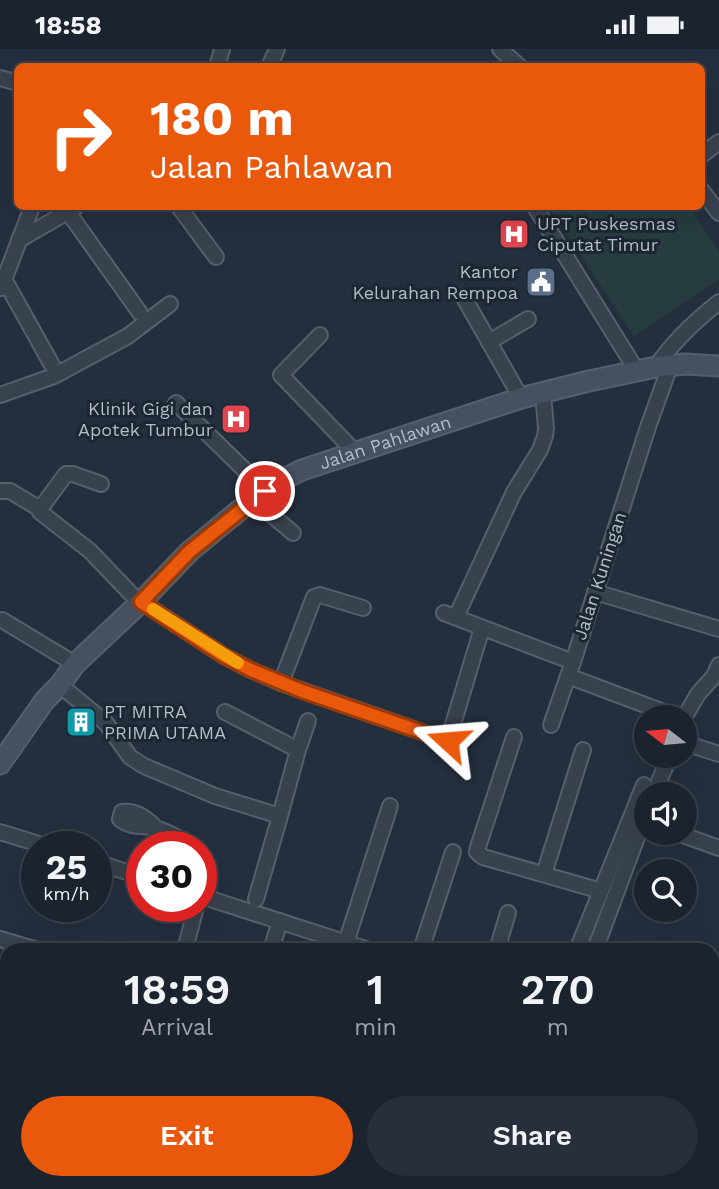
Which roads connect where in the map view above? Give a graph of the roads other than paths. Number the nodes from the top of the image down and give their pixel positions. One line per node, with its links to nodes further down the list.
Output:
1 (500, 49): 2 (street)
2 (516, 63)
3 (719, 142): 4 (street)
4 (705, 153)
5 (705, 195): 11 (street)
6 (31, 210): 12 (street)
7 (70, 210): 12 (street)
8 (73, 210): 18 (street)
9 (181, 210): 13 (street)
10 (537, 210): 24 (street)
11 (719, 213)
12 (19, 240): 14 (street)
13 (216, 257)
14 (2, 284): 22 (street)
15 (463, 296): 21 (street)
16 (719, 302): 24 (street, Jalan Kuningan)
17 (170, 304): 26 (street)
18 (140, 313)
19 (528, 319): 21 (street)
20 (320, 335): 29 (street)
21 (489, 342): 27 (street)
22 (52, 365)
23 (719, 366): 24 (main road, Jalan Pahlawan)
24 (654, 368): 25 (main road, Jalan Pahlawan); 35 (street, Jalan Kuningan)
25 (543, 393): 27 (main road, Jalan Pahlawan); 39 (street, Jalan Kuningan)
26 (0, 395)
27 (521, 398): 29 (main road, Jalan Pahlawan)
28 (176, 403): 32 (street)
29 (355, 452): 32 (main road, Jalan Pahlawan)
30 (101, 484): 33 (street)
31 (0, 491): 33 (street)
32 (259, 495): 34 (street); 36 (main road, Jalan Pahlawan)
33 (40, 509): 36 (street)
34 (293, 533)
35 (595, 592): 40 (street); 43 (street, Jalan Kuningan)
36 (141, 602): 41 (main road, Jalan Pahlawan); 44 (street)
37 (363, 608): 44 (street)
38 (2, 620): 41 (street)
39 (482, 628): 43 (street, Jalan Kuningan); 44 (street)
40 (719, 629)
41 (75, 664): 45 (main road, Jalan Pahlawan)
42 (719, 665): 47 (street)
43 (570, 669): 46 (street); 50 (street)
44 (281, 683)
45 (60, 685): 56 (main road, Jalan Pahlawan); 58 (street)
46 (650, 705)
47 (692, 705)
48 (225, 712): 53 (street)
49 (308, 721): 53 (street)
50 (551, 725)
51 (514, 737): 68 (street)
52 (697, 747): 55 (street)
53 (298, 750): 58 (street)
54 (583, 750): 68 (street)
55 (719, 754)
56 (0, 764)
57 (390, 806): 78 (street)
58 (280, 816): 70 (street)
59 (634, 820): 69 (street)
60 (156, 828): 62 (street)
61 (2, 830): 63 (street)
62 (162, 831)
63 (21, 837)
64 (697, 840): 66 (street)
65 (635, 845): 82 (street)
66 (719, 848)
67 (453, 852): 79 (street)
68 (544, 874): 69 (street)
69 (601, 891): 81 (street)
70 (256, 899)
71 (217, 901): 73 (street)
72 (508, 913): 80 (street)
73 (279, 921): 76 (street); 77 (street)
74 (192, 922): 75 (street)
75 (187, 943)
76 (273, 943)
77 (337, 943)
78 (346, 943)
79 (423, 943)
80 (499, 943)
81 (580, 943)
82 (598, 943)

